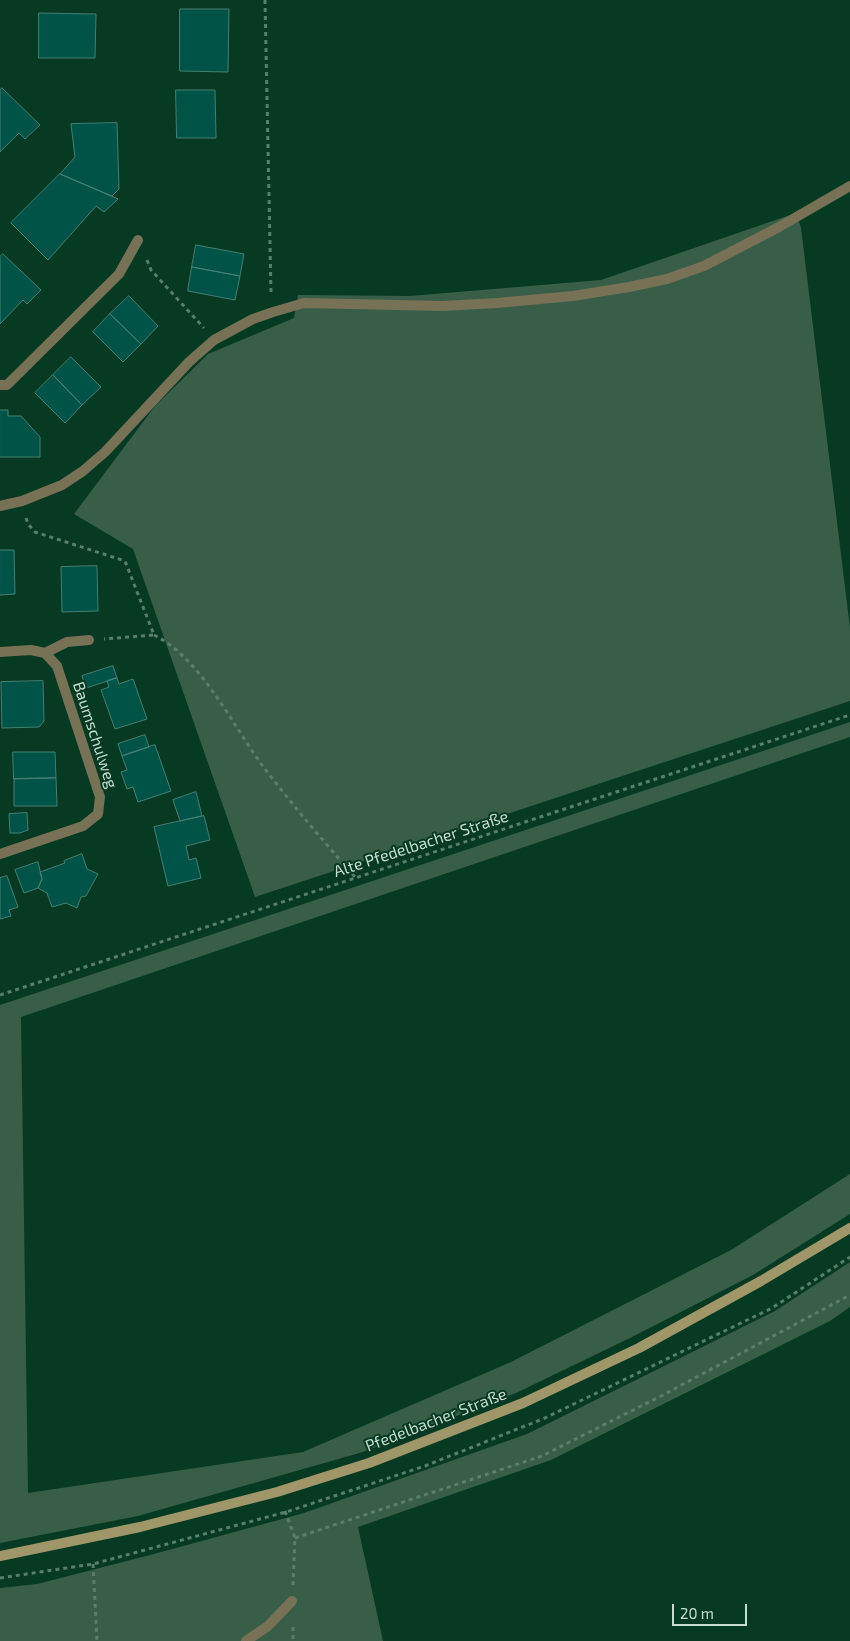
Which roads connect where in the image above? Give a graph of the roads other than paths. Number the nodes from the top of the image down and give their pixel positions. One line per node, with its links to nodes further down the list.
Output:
1 (850, 186): 4 (street)
2 (138, 240): 3 (street)
3 (0, 385)
4 (0, 506)
5 (89, 640): 7 (street)
6 (0, 652): 7 (street)
7 (45, 654): 8 (street, Baumschulweg)
8 (0, 854)
9 (850, 1228): 10 (main road, Pfedelbacher Straße)
10 (0, 1556)
11 (292, 1602): 12 (street)
12 (246, 1641)

